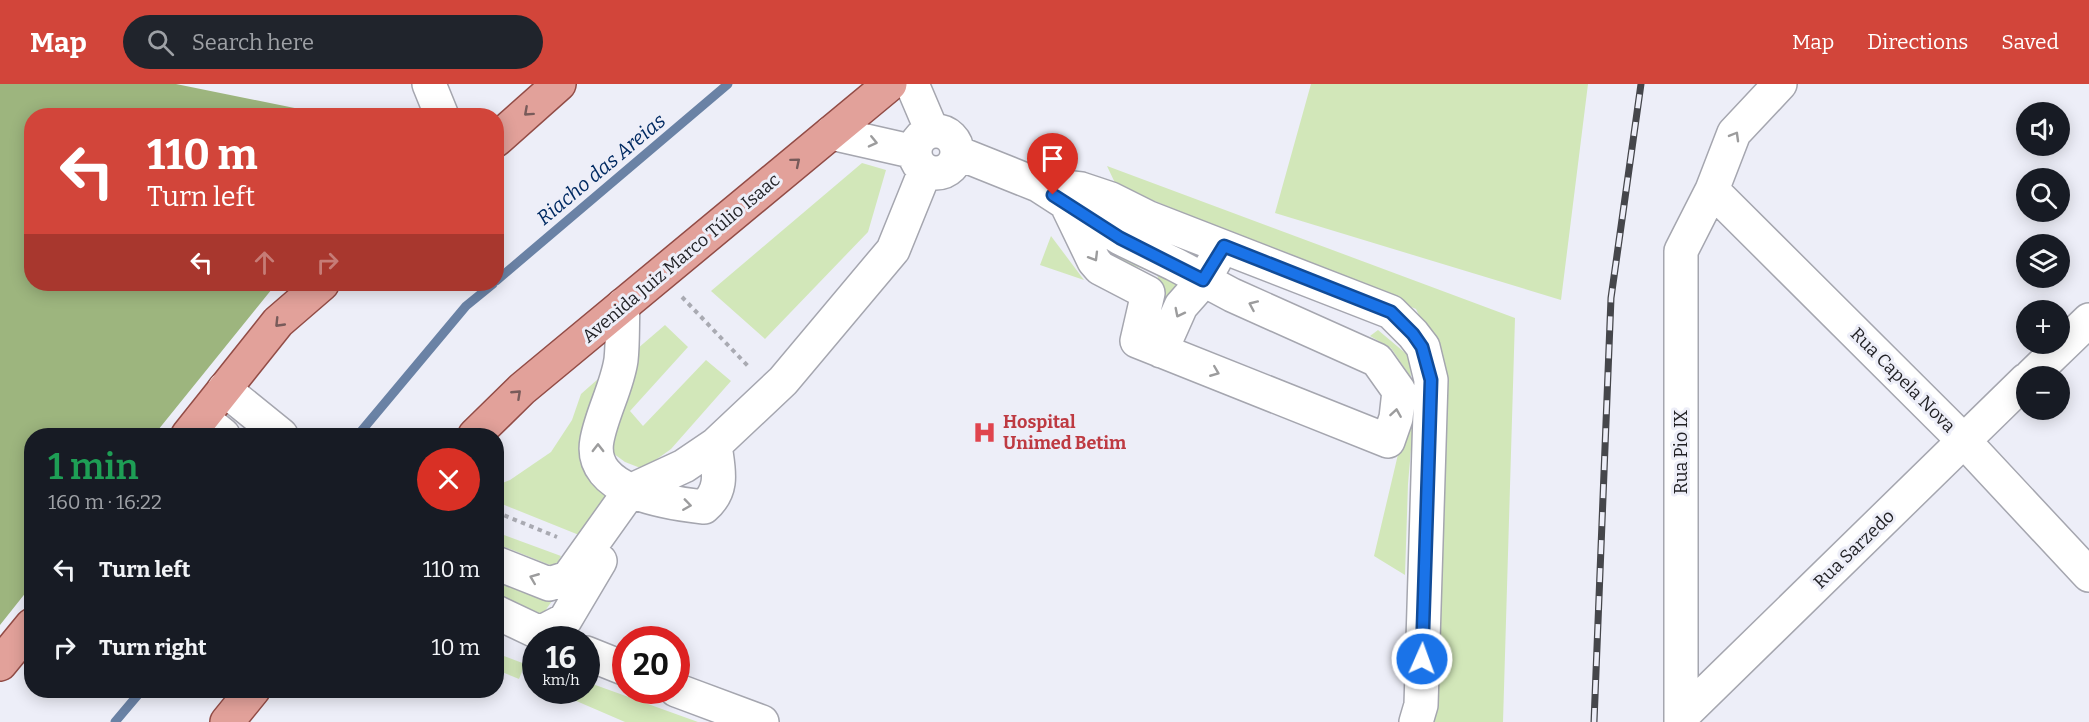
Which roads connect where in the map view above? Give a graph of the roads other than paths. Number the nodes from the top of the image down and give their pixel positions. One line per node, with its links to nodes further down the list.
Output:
1 (429, 84): 6 (street)
2 (559, 84): 7 (main road, one-way to 7)
3 (890, 84): 8 (main road, Avenida Juiz Marco Túlio Isaac)
4 (912, 84): 9 (street)
5 (1780, 84): 11 (street, Rua Pio IX, one-way to 5)
6 (439, 108)
7 (504, 133)
8 (831, 133): 9 (street, one-way to 9); 16 (main road, Avenida Juiz Marco Túlio Isaac, one-way to 8)
9 (924, 151): 10 (street); 26 (street)
10 (1038, 184): 12 (street); 13 (street)
11 (1712, 190): 25 (street, Rua Capela Nova); 37 (street, Rua Pio IX)
12 (1067, 205): 14 (street); 18 (street, one-way to 18)
13 (1224, 246): 14 (street); 40 (street)
14 (1203, 280): 18 (street, one-way to 18); 18 (street, one-way to 14)
15 (314, 291): 20 (main road, one-way to 20)
16 (623, 305): 24 (main road, Avenida Juiz Marco Túlio Isaac, one-way to 16); 27 (street, one-way to 16)
17 (2089, 320): 19 (street)
18 (1161, 351)
19 (2041, 366)
20 (224, 389): 22 (street); 23 (main road)
21 (2016, 390): 25 (street, Rua Sarzedo)
22 (269, 425)
23 (204, 428)
24 (482, 428)
25 (1964, 441): 29 (street, Rua Capela Nova); 37 (street, Rua Sarzedo)
26 (715, 445): 27 (street); 27 (street, one-way to 26)
27 (635, 493): 28 (street, one-way to 28); 32 (street)
28 (504, 566)
29 (2089, 575)
30 (504, 616): 31 (street)
31 (526, 626)
32 (558, 626)
33 (24, 635): 34 (main road)
34 (0, 664)
35 (690, 695): 39 (street)
36 (246, 698): 38 (main road)
37 (1681, 719)
38 (227, 722)
39 (762, 722)
40 (1416, 722)

